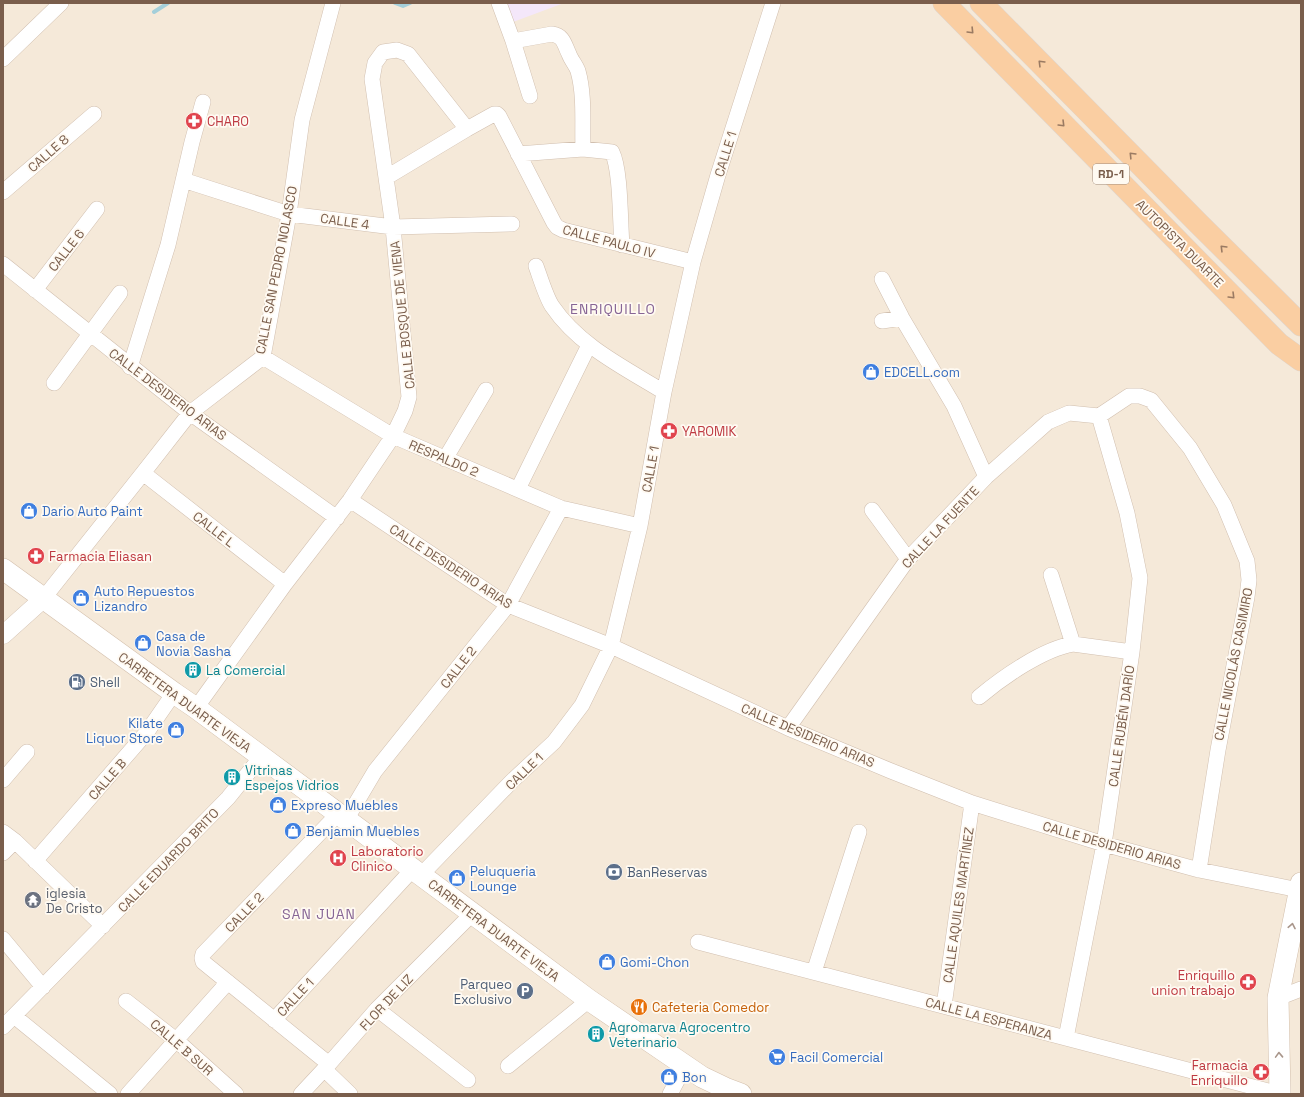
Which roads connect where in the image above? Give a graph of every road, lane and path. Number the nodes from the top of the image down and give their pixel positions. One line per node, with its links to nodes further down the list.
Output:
1 (61, 3): 8 (street)
2 (333, 3): 19 (street, CALLE SAN PEDRO NOLASCO)
3 (498, 3): 7 (street)
4 (773, 3): 23 (street, CALLE 1)
5 (944, 3): 35 (highway, AUTOPISTA DUARTE / RD-1, one-way to 35)
6 (981, 3): 31 (highway, AUTOPISTA DUARTE / RD-1, one-way to 6)
7 (513, 41): 9 (street); 13 (street)
8 (3, 59)
9 (530, 96)
10 (203, 102): 16 (street)
11 (94, 114): 17 (street, CALLE 8)
12 (467, 129): 14 (street, CALLE PAULO IV); 15 (street); 15 (street, CALLE BOSQUE DE VIENA)
13 (583, 149): 14 (street); 22 (street)
14 (518, 154): 22 (street, CALLE PAULO IV)
15 (386, 177): 21 (street, CALLE BOSQUE DE VIENA)
16 (183, 180): 19 (street, CALLE 4); 36 (street)
17 (3, 192)
18 (97, 209): 27 (street, CALLE 6)
19 (289, 214): 21 (street, CALLE 4); 34 (street, CALLE SAN PEDRO NOLASCO)
20 (512, 224): 21 (street, CALLE 4)
21 (393, 227): 42 (street, CALLE BOSQUE DE VIENA)
22 (622, 245): 23 (street, CALLE PAULO IV)
23 (693, 262): 39 (street, CALLE 1)
24 (3, 264): 27 (street, CALLE DESIDERIO ARIAS)
25 (536, 266): 33 (street)
26 (882, 279): 29 (street)
27 (35, 290): 32 (street, CALLE DESIDERIO ARIAS)
28 (120, 292): 32 (street)
29 (902, 318): 30 (street); 45 (street)
30 (882, 321)
31 (1301, 325)
32 (90, 334): 36 (street, CALLE DESIDERIO ARIAS); 37 (street)
33 (589, 345): 39 (street); 46 (street)
34 (263, 357): 40 (street, CALLE SAN PEDRO NOLASCO); 42 (street, RESPALDO 2)
35 (1301, 360)
36 (130, 367): 40 (street, CALLE DESIDERIO ARIAS)
37 (54, 383)
38 (486, 390): 43 (street)
39 (664, 392): 51 (street, CALLE 1)
40 (190, 413): 44 (street, CALLE SAN PEDRO NOLASCO); 50 (street, CALLE DESIDERIO ARIAS)
41 (1099, 416): 45 (street, CALLE LA FUENTE); 61 (street, CALLE RUBÉN DARÍO); 77 (street, CALLE NICOLÁS CASIMIRO)
42 (393, 436): 43 (street, RESPALDO 2); 47 (street, CALLE BOSQUE DE VIENA)
43 (445, 459): 46 (street, RESPALDO 2)
44 (143, 473): 55 (street, CALLE L); 56 (street, CALLE SAN PEDRO NOLASCO)
45 (986, 477): 52 (street, CALLE LA FUENTE)
46 (518, 489): 48 (street, RESPALDO 2)
47 (350, 500): 50 (street, CALLE BOSQUE DE VIENA); 57 (street, CALLE DESIDERIO ARIAS)
48 (561, 508): 51 (street, RESPALDO 2); 57 (street, CALLE 2)
49 (872, 510): 52 (street)
50 (337, 518): 55 (street, CALLE BOSQUE DE VIENA)
51 (640, 526): 60 (street, CALLE 1)
52 (908, 559): 65 (street, CALLE LA FUENTE)
53 (3, 569): 56 (main road, CARRETERA DUARTE VIEJA)
54 (1051, 575): 59 (street)
55 (286, 584): 64 (street, CALLE BOSQUE DE VIENA)
56 (43, 599): 58 (street); 62 (main road, CARRETERA DUARTE VIEJA)
57 (508, 605): 60 (street, CALLE DESIDERIO ARIAS); 70 (street, CALLE 2)
58 (3, 635)
59 (1073, 644): 61 (street); 63 (street)
60 (611, 646): 65 (street, CALLE DESIDERIO ARIAS); 78 (street, CALLE 1)
61 (1132, 652): 74 (street, CALLE RUBÉN DARÍO)
62 (174, 693): 64 (main road, CARRETERA DUARTE VIEJA); 76 (street, CALLE B)
63 (980, 697)
64 (196, 708): 67 (main road, CARRETERA DUARTE VIEJA)
65 (788, 728): 69 (street, CALLE DESIDERIO ARIAS)
66 (27, 752): 68 (street)
67 (261, 756): 70 (main road, CARRETERA DUARTE VIEJA); 81 (street, CALLE EDUARDO BRITO)
68 (3, 780)
69 (972, 803): 74 (street, CALLE DESIDERIO ARIAS); 91 (street, CALLE AQUILES MARTÍNEZ)
70 (342, 817): 78 (main road, CARRETERA DUARTE VIEJA); 85 (street, CALLE 2)
71 (3, 832): 73 (street)
72 (859, 832): 84 (street)
73 (15, 841): 75 (street); 76 (street)
74 (1104, 844): 77 (street, CALLE DESIDERIO ARIAS); 96 (street, CALLE RUBÉN DARÍO)
75 (3, 853)
76 (35, 861): 81 (street)
77 (1199, 870): 79 (street, CALLE DESIDERIO ARIAS)
78 (417, 872): 80 (main road, CARRETERA DUARTE VIEJA); 94 (street, CALLE 1)
79 (1300, 886): 88 (main road, one-way to 79)
80 (473, 913): 89 (main road, CARRETERA DUARTE VIEJA); 92 (street, FLOR DE LIZ)
81 (103, 926): 86 (street, CALLE EDUARDO BRITO)
82 (3, 939): 86 (street)
83 (698, 942): 84 (street, CALLE LA ESPERANZA)
84 (814, 972): 91 (street, CALLE LA ESPERANZA)
85 (228, 982): 94 (street); 97 (street)
86 (43, 987): 93 (street, CALLE EDUARDO BRITO)
87 (1301, 989): 88 (street)
88 (1278, 998): 109 (main road, one-way to 88)
89 (589, 1000): 98 (street); 99 (main road, CARRETERA DUARTE VIEJA)
90 (126, 1001): 97 (street, CALLE B SUR)
91 (944, 1006): 96 (street, CALLE LA ESPERANZA)
92 (377, 1009): 100 (street, FLOR DE LIZ); 101 (street)
93 (14, 1016): 95 (street, CALLE EDUARDO BRITO); 102 (street)
94 (274, 1020): 100 (street)
95 (3, 1027)
96 (1066, 1038): 109 (street, CALLE LA ESPERANZA)
97 (176, 1040): 103 (street); 104 (street, CALLE B SUR)
98 (508, 1066)
99 (685, 1066): 107 (street); 108 (main road, CARRETERA DUARTE VIEJA)
100 (326, 1067): 105 (street, FLOR DE LIZ); 106 (street)
101 (468, 1080)
102 (110, 1094)
103 (128, 1094)
104 (236, 1094)
105 (301, 1094)
106 (350, 1094)
107 (670, 1094)
108 (741, 1094)
109 (1280, 1094)

